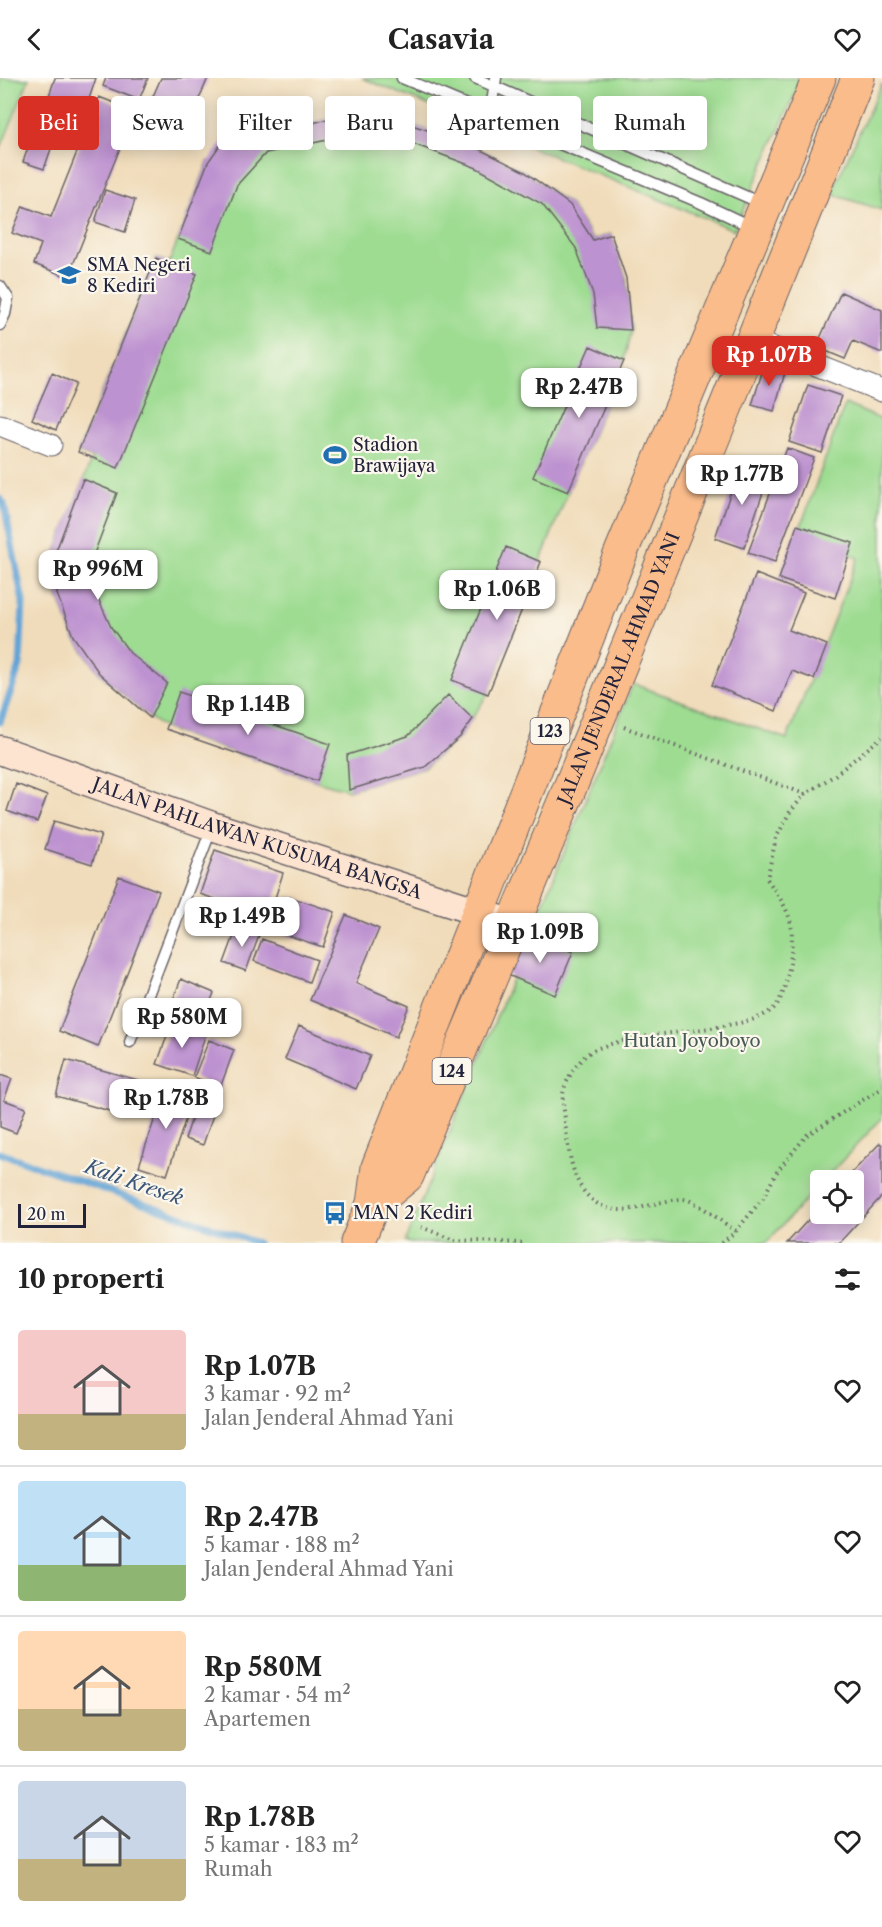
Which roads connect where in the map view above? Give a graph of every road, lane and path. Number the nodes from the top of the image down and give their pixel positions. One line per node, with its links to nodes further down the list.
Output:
1 (402, 78): 6 (lane)
2 (475, 78): 5 (lane)
3 (819, 78): 8 (main road, 123)
4 (858, 78): 11 (main road, JALAN JENDERAL AHMAD YANI / 123)
5 (495, 82): 8 (lane)
6 (446, 96)
7 (576, 150): 8 (lane)
8 (760, 216): 15 (main road, 123)
9 (0, 286): 10 (lane)
10 (0, 325)
11 (753, 340): 12 (street); 16 (main road, JALAN JENDERAL AHMAD YANI / 123)
12 (882, 391)
13 (0, 425): 14 (street)
14 (51, 446)
15 (622, 550): 16 (main road); 22 (main road, 123)
16 (660, 567): 17 (main road, JALAN JENDERAL AHMAD YANI / 123)
17 (598, 718): 20 (path); 23 (main road, JALAN JENDERAL AHMAD YANI / 123)
18 (882, 737): 20 (path)
19 (11, 754): 21 (main road, JALAN PAHLAWAN KUSUMA BANGSA)
20 (805, 794): 28 (path)
21 (213, 826): 22 (main road, JALAN PAHLAWAN KUSUMA BANGSA); 24 (lane)
22 (479, 912): 23 (main road, JALAN PAHLAWAN KUSUMA BANGSA); 26 (main road, 124)
23 (513, 925): 26 (main road, 124)
24 (130, 1042)
25 (882, 1088): 28 (path)
26 (373, 1204): 29 (main road, 124)
27 (421, 1227): 30 (path)
28 (736, 1231): 31 (path)
29 (361, 1240)
30 (523, 1243)
31 (722, 1243)

